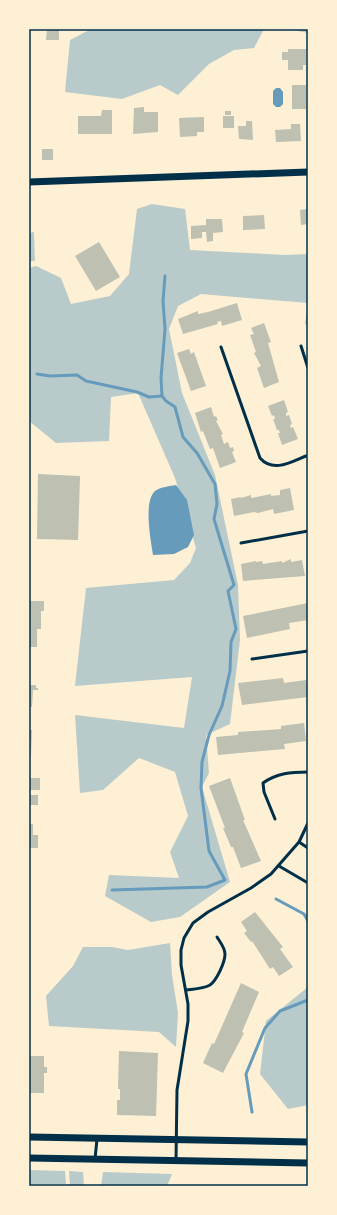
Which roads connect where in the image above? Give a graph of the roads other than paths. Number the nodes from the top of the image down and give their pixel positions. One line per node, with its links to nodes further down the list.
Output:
1 (308, 172): 2 (street)
2 (29, 182)
3 (301, 346): 5 (lane)
4 (221, 347): 6 (lane)
5 (308, 368)
6 (307, 456)
7 (308, 531): 8 (lane)
8 (241, 543)
9 (308, 651): 10 (lane)
10 (252, 659)
11 (308, 772): 12 (lane)
12 (275, 819)
13 (308, 823): 14 (lane)
14 (299, 842): 15 (lane); 16 (lane)
15 (308, 848)
16 (279, 866): 17 (lane); 19 (lane)
17 (308, 883)
18 (217, 937): 19 (lane)
19 (186, 990): 22 (lane)
20 (29, 1136): 21 (street)
21 (97, 1138): 22 (street); 25 (lane)
22 (177, 1140): 23 (street); 26 (lane)
23 (308, 1142)
24 (29, 1158): 25 (street)
25 (95, 1159): 26 (street)
26 (176, 1161): 27 (street)
27 (308, 1163)

